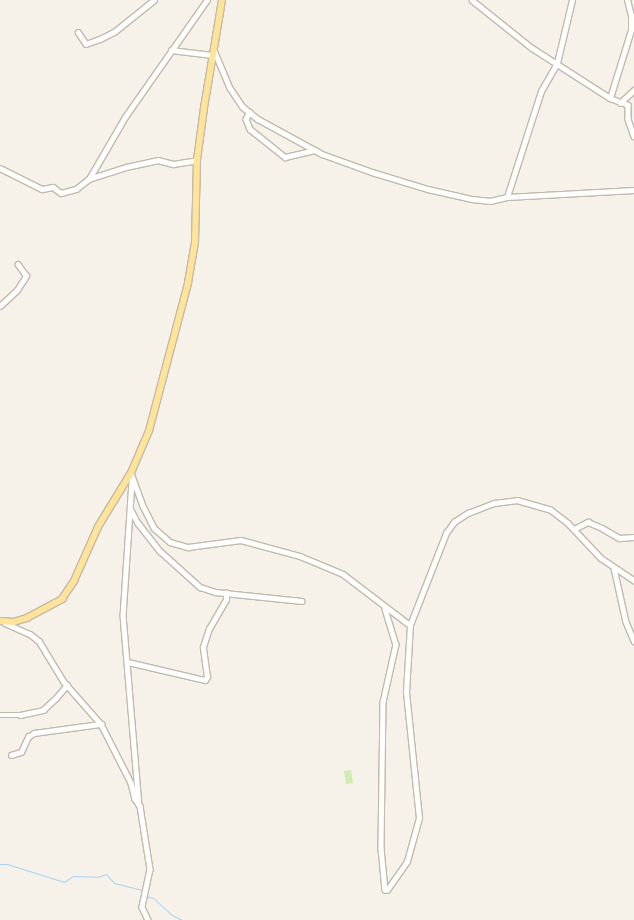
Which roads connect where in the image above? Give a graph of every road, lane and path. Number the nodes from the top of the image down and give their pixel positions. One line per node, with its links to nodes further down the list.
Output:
1 (154, 0): 7 (street)
2 (207, 0): 9 (street)
3 (222, 0): 8 (main road)
4 (472, 0): 11 (street)
5 (572, 0): 11 (street)
6 (627, 0): 13 (street)
7 (78, 32)
8 (213, 48): 10 (main road); 15 (street)
9 (171, 50): 10 (street); 20 (street)
10 (212, 55): 18 (main road)
11 (558, 63): 13 (street); 22 (street)
12 (634, 90): 14 (street)
13 (610, 98): 14 (street)
14 (620, 103): 16 (street)
15 (250, 112): 17 (street); 17 (street)
16 (634, 136)
17 (315, 150): 22 (street)
18 (197, 160): 20 (street); 25 (main road)
19 (0, 168): 20 (street)
20 (89, 179)
21 (634, 190): 22 (street)
22 (507, 197)
23 (18, 265): 24 (street)
24 (0, 306)
25 (131, 476): 26 (street); 33 (street); 34 (main road)
26 (131, 509): 31 (street); 37 (street)
27 (574, 529): 28 (street); 29 (street); 35 (street)
28 (634, 537)
29 (614, 568): 30 (street); 36 (street)
30 (634, 580)
31 (226, 593): 32 (street); 37 (street)
32 (302, 601)
33 (385, 608): 35 (street); 35 (street)
34 (2, 622): 38 (street)
35 (410, 625)
36 (634, 641)
37 (128, 662): 42 (street)
38 (66, 684): 39 (street); 40 (street)
39 (0, 714)
40 (101, 724): 41 (street); 42 (street)
41 (11, 754)
42 (140, 806): 43 (street)
43 (148, 920)

